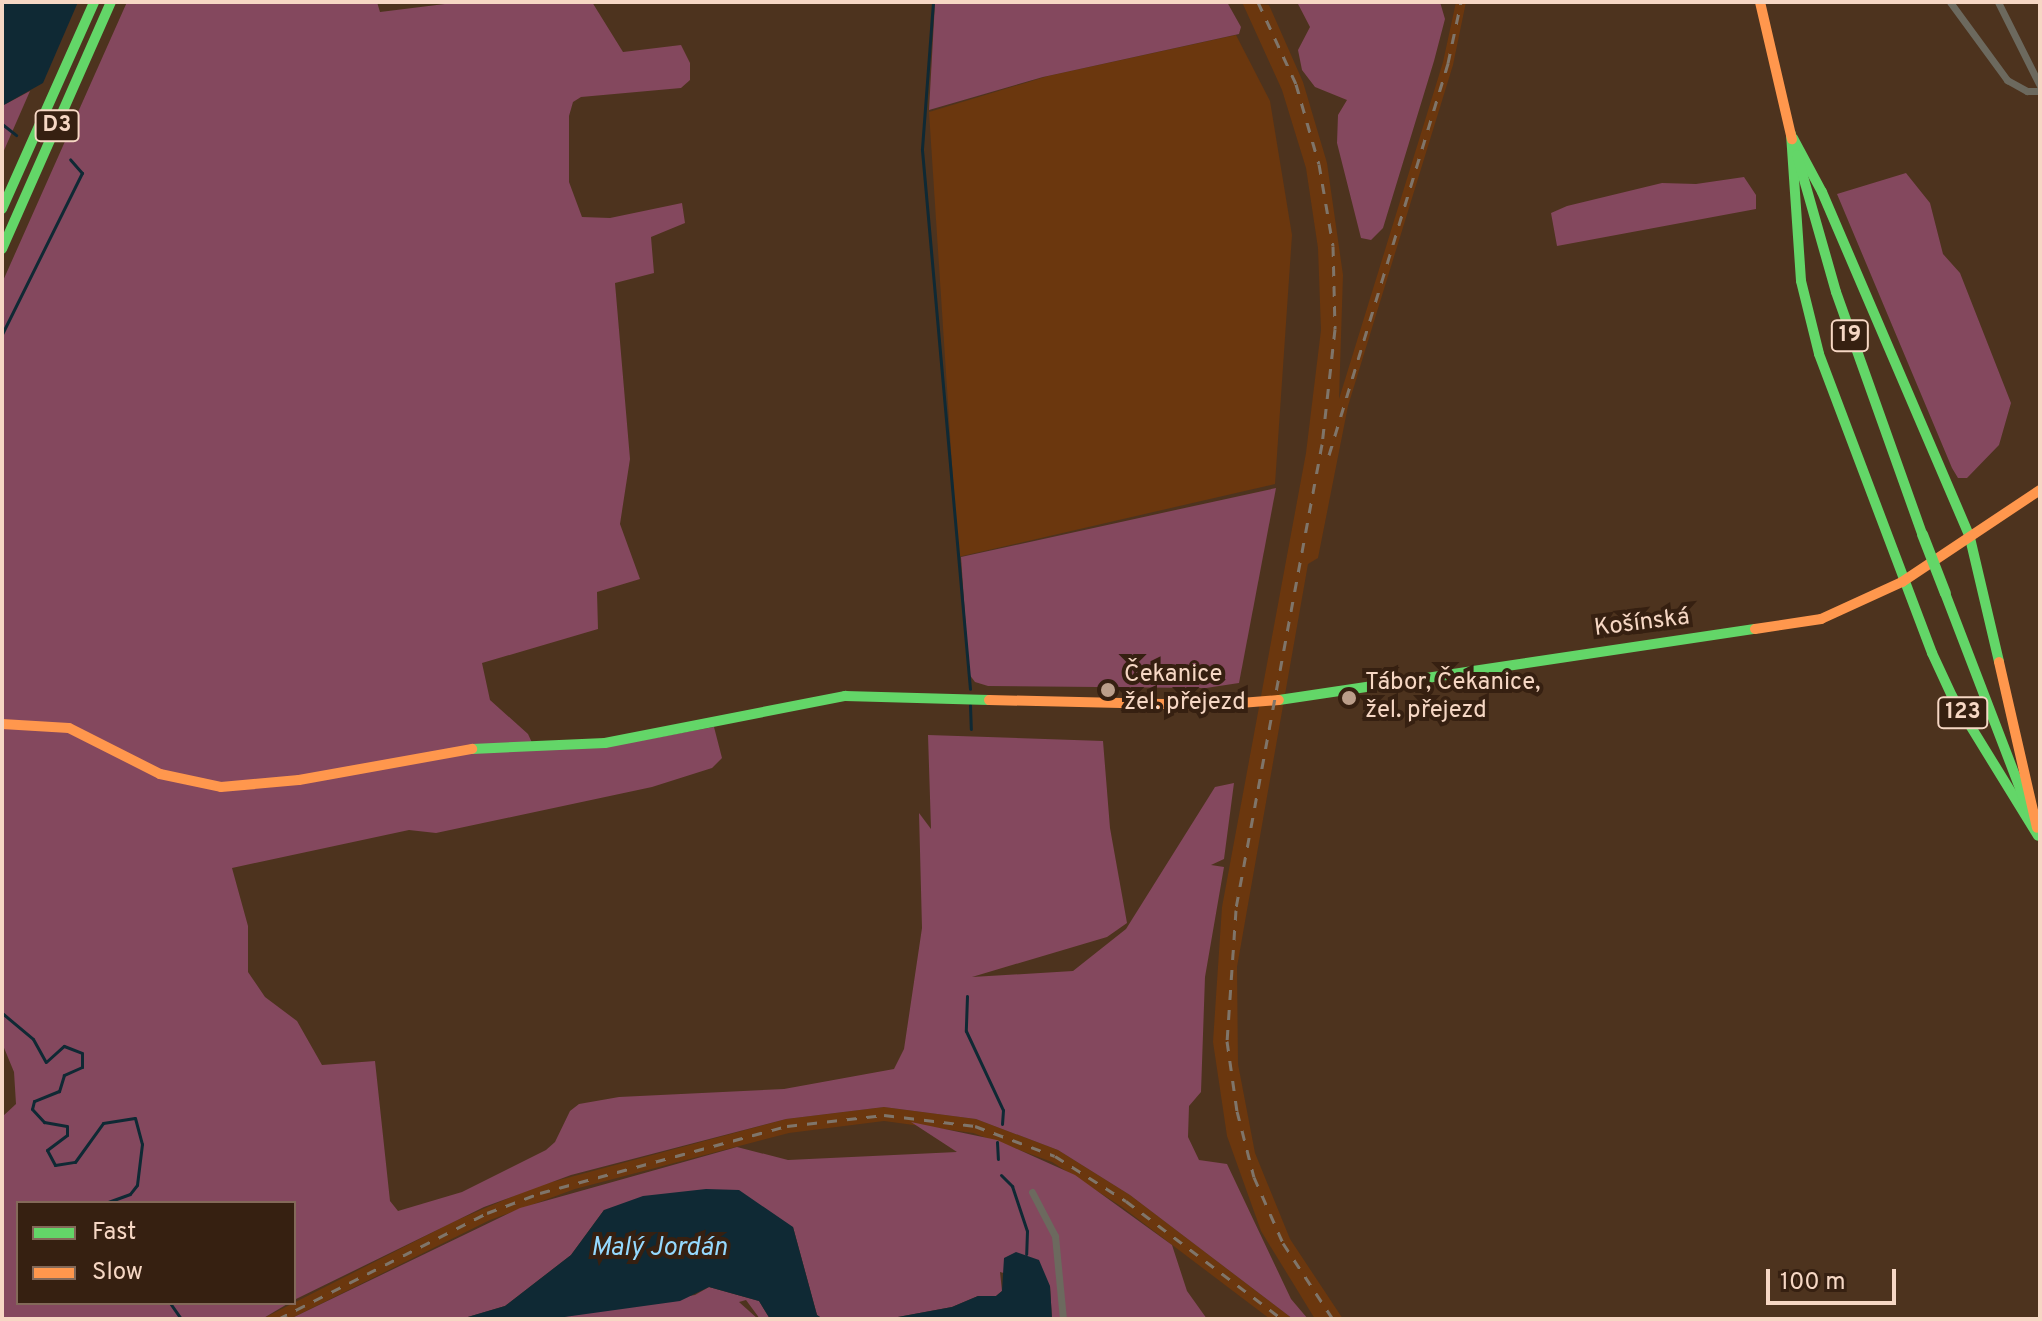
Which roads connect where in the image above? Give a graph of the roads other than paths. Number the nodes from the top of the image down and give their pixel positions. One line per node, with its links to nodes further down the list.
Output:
1 (94, 2): 8 (main road, D3)
2 (111, 2): 9 (main road, D3)
3 (1760, 2): 7 (main road, 19)
4 (1950, 2): 6 (street)
5 (1998, 2): 6 (street)
6 (2040, 88)
7 (1791, 134): 11 (main road); 12 (main road); 14 (main road, 19, bridge)
8 (2, 209)
9 (2, 249)
10 (2040, 490): 11 (main road, Košínská)
11 (1970, 538): 12 (main road, Košínská); 14 (main road, 123)
12 (1902, 582): 13 (main road, Košínská); 14 (main road, 123)
13 (2, 724)
14 (2039, 839)
15 (1032, 1192): 16 (street)
16 (1063, 1319)

